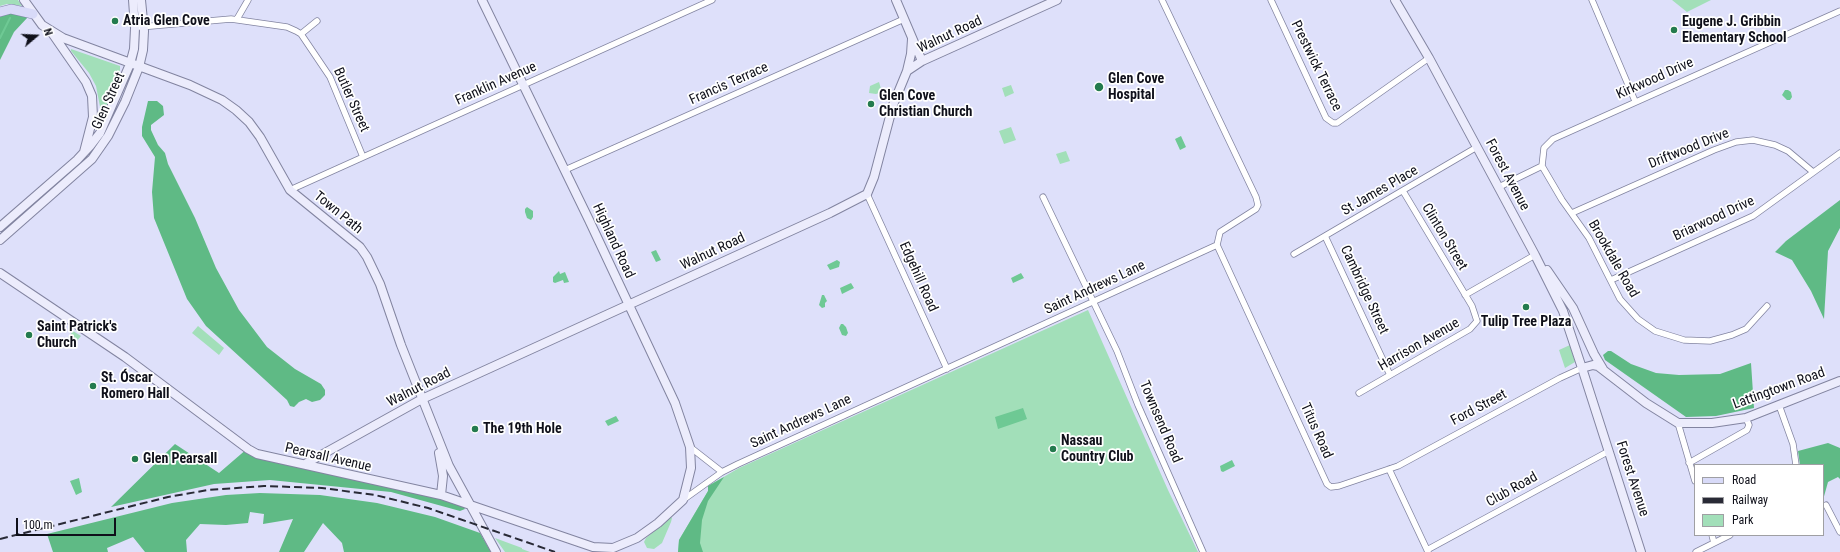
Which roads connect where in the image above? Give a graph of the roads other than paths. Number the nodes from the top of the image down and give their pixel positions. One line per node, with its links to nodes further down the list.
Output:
1 (24, 0): 15 (main road, Town Path)
2 (133, 0): 20 (main road, Glen Street)
3 (141, 0): 19 (main road, Glen Street)
4 (248, 0): 16 (street)
5 (482, 0): 28 (main road, Highland Road)
6 (712, 0): 28 (street, Franklin Avenue)
7 (896, 0): 17 (main road)
8 (1057, 0): 25 (main road, Walnut Road)
9 (1162, 0): 51 (street)
10 (1271, 0): 24 (street, Prestwick Terrace)
11 (1395, 0): 24 (main road, Forest Avenue)
12 (1592, 0): 29 (street)
13 (1840, 11): 29 (street, Kirkwood Drive)
14 (0, 12): 15 (main road)
15 (33, 14): 21 (main road, Town Path)
16 (237, 19): 19 (street); 22 (street)
17 (904, 19): 23 (main road); 38 (street, Francis Terrace)
18 (317, 21): 22 (street)
19 (144, 27): 20 (street); 26 (main road, Glen Street)
20 (135, 28): 26 (main road, Glen Street)
21 (51, 32): 26 (main road, Town Path); 30 (main road, Town Path)
22 (301, 34): 36 (street, Butler Street)
23 (912, 39): 25 (main road); 27 (main road)
24 (1429, 58): 33 (main road, Forest Avenue)
25 (922, 61): 27 (main road, Walnut Road)
26 (135, 65): 31 (main road, Glen Street); 32 (main road, Glen Street); 43 (main road, Town Path)
27 (907, 72): 45 (main road, Walnut Road)
28 (523, 85): 36 (street, Franklin Avenue); 38 (main road, Highland Road)
29 (1635, 101): 37 (street, Kirkwood Drive)
30 (93, 117): 31 (main road); 34 (main road, Town Path)
31 (100, 133): 32 (main road); 34 (main road, Glen Street)
32 (105, 142): 41 (main road, Glen Street)
33 (1477, 147): 42 (main road, Forest Avenue); 44 (street, St James Place)
34 (84, 153): 40 (main road, Glen Street)
35 (1840, 153): 39 (street, Briarwood Drive)
36 (363, 157): 43 (street, Franklin Avenue)
37 (1542, 166): 42 (street); 47 (street, Brookdale Road)
38 (565, 170): 58 (main road, Highland Road)
39 (1813, 172): 47 (street, Driftwood Drive); 55 (street, Briarwood Drive)
40 (58, 176): 41 (main road); 48 (main road, Glen Street)
41 (64, 183): 50 (main road, Glen Street)
42 (1499, 187): 53 (main road, Forest Avenue)
43 (290, 190): 66 (main road, Town Path)
44 (1403, 191): 49 (street, St James Place); 56 (street, Clinton Street)
45 (867, 194): 58 (main road, Walnut Road); 61 (street, Edgehill Road)
46 (1043, 197): 57 (street, Townsend Road)
47 (1572, 213): 55 (street, Brookdale Road)
48 (0, 227)
49 (1325, 236): 52 (street, St James Place); 63 (street, Cambridge Street)
50 (0, 240)
51 (1217, 245): 57 (street, Saint Andrews Lane); 76 (street, Titus Road)
52 (1294, 254)
53 (1535, 255): 56 (street); 60 (main road, Forest Avenue); 62 (main road)
54 (0, 273): 74 (main road, Pearsall Avenue)
55 (1611, 280): 59 (street, Brookdale Road)
56 (1465, 295): 63 (street, Harrison Avenue)
57 (1094, 302): 61 (street, Saint Andrews Lane); 91 (street, Townsend Road)
58 (629, 305): 66 (main road, Walnut Road); 71 (main road, Highland Road)
59 (1767, 306)
60 (1582, 368): 62 (main road); 72 (main road, Forest Avenue); 76 (street, Ford Street)
61 (947, 369): 77 (street, Saint Andrews Lane)
62 (1604, 370): 69 (main road)
63 (1390, 375): 65 (street, Harrison Avenue)
64 (1840, 381): 67 (main road, Lattingtown Road)
65 (1359, 393)
66 (422, 399): 70 (main road, Town Path); 74 (main road, Walnut Road)
67 (1779, 405): 68 (main road, Lattingtown Road); 75 (street)
68 (1746, 418): 69 (main road, Lattingtown Road); 73 (street)
69 (1678, 423): 73 (street)
70 (437, 440): 79 (main road); 81 (main road, Town Path)
71 (690, 447): 77 (street); 80 (main road, Highland Road)
72 (1609, 451): 89 (street, Club Road); 92 (main road, Forest Avenue)
73 (1690, 463): 78 (street)
74 (305, 464): 79 (main road, Pearsall Avenue)
75 (1796, 464)
76 (1388, 469): 89 (street)
77 (722, 472): 80 (street, Saint Andrews Lane)
78 (1694, 477)
79 (441, 496): 81 (main road, Pearsall Avenue)
80 (683, 500): 83 (main road, Pearsall Avenue)
81 (469, 505): 83 (main road, Pearsall Avenue); 84 (main road, Town Path)
82 (1826, 505): 85 (street)
83 (502, 516): 84 (main road)
84 (484, 529): 90 (main road, Town Path)
85 (1840, 532)
86 (1712, 536): 88 (street)
87 (1728, 536): 88 (street)
88 (1714, 543): 93 (street)
89 (1428, 551)
90 (496, 552)
91 (1203, 552)
92 (1641, 552)
93 (1696, 552)

